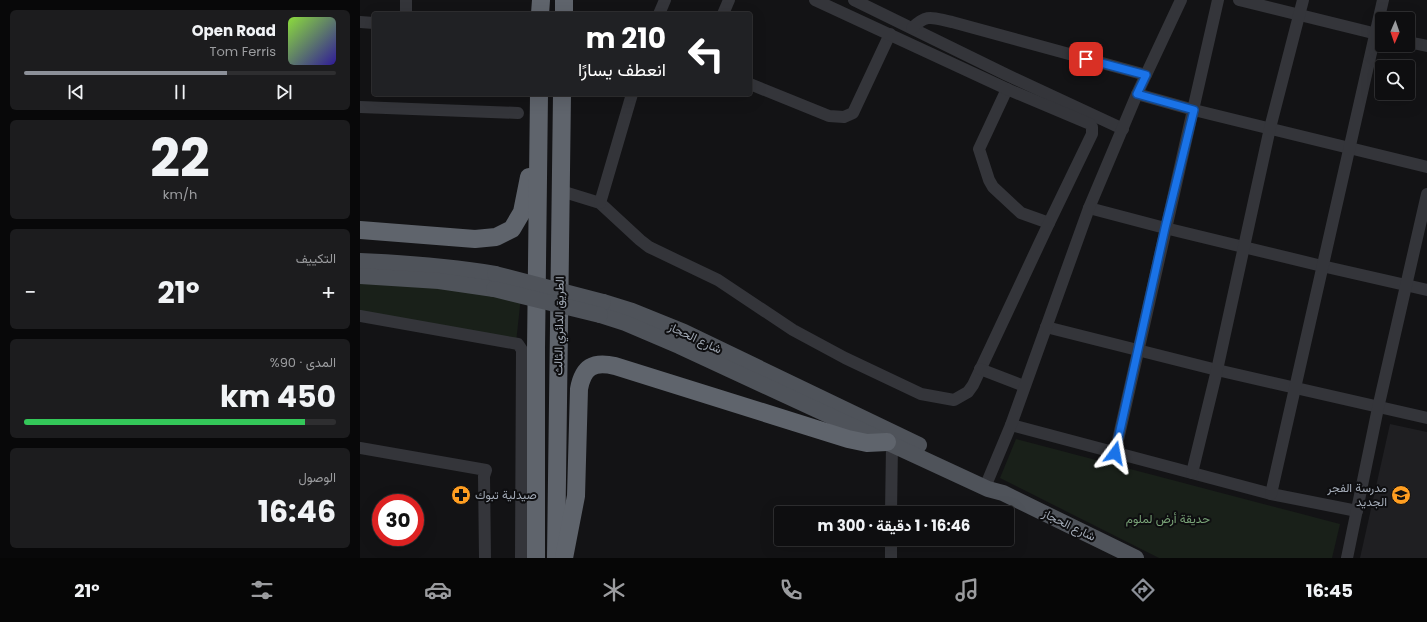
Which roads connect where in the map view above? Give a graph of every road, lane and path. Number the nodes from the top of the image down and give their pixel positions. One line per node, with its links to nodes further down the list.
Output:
1 (406, 0): 13 (street)
2 (541, 0): 14 (highway)
3 (564, 0): 15 (highway)
4 (665, 0): 16 (street)
5 (729, 0): 17 (street)
6 (815, 0): 24 (street)
7 (854, 0): 22 (street)
8 (1181, 0): 28 (street)
9 (1218, 0): 36 (street)
10 (1239, 0): 19 (street)
11 (1303, 0): 19 (street)
12 (1383, 0): 18 (street)
13 (406, 12)
14 (540, 12)
15 (564, 12)
16 (660, 12)
17 (724, 12)
18 (1382, 12)
19 (1300, 14): 23 (street); 38 (street)
20 (360, 22): 21 (street)
21 (372, 23)
22 (912, 28): 28 (street); 39 (street)
23 (1375, 33)
24 (890, 34): 29 (street); 30 (street)
25 (1415, 43): 26 (street)
26 (1427, 46)
27 (1375, 50): 41 (street)
28 (1146, 75): 31 (street)
29 (752, 85)
30 (1007, 89): 47 (street); 47 (street)
31 (1137, 94): 36 (street); 39 (street)
32 (539, 96): 40 (highway, الطريق الدائري الثالث)
33 (562, 96): 43 (highway, الطريق الدائري الثالث)
34 (631, 96): 45 (street)
35 (360, 107): 37 (street)
36 (1194, 110): 38 (street); 48 (street)
37 (518, 113)
38 (1270, 128): 41 (street); 50 (street)
39 (1122, 129): 46 (street)
40 (538, 133): 49 (highway); 80 (highway, الطريق الدائري الثالث)
41 (1350, 147): 42 (street); 52 (street)
42 (1427, 167)
43 (561, 191): 45 (street); 81 (highway, الطريق الدائري الثالث)
44 (1427, 194): 55 (street)
45 (600, 203): 61 (street)
46 (1089, 208): 48 (street); 59 (street)
47 (1048, 223): 61 (street)
48 (1165, 228): 50 (street); 60 (street)
49 (360, 230)
50 (1244, 247): 52 (street); 62 (street)
51 (360, 261): 54 (main road, شارع الحجاز)
52 (1322, 266): 55 (street); 64 (street)
53 (360, 276): 54 (main road, شارع الحجاز)
54 (494, 282): 57 (main road, شارع الحجاز, bridge)
55 (1406, 285): 56 (street); 65 (street)
56 (1427, 290)
57 (602, 308): 68 (main road, شارع الحجاز); 72 (main road, شارع الحجاز)
58 (360, 316): 79 (street)
59 (1046, 327): 60 (street); 63 (street)
60 (1138, 351): 62 (street); 70 (street)
61 (980, 369): 63 (street)
62 (1217, 370): 64 (street); 71 (street)
63 (1024, 386): 67 (street)
64 (1295, 388): 65 (street); 74 (street)
65 (1378, 408): 66 (street); 76 (street)
66 (1427, 418)
67 (1011, 425): 70 (street); 72 (street)
68 (889, 443): 73 (main road, شارع الحجاز); 75 (street); 82 (highway)
69 (360, 448): 78 (street)
70 (1115, 453): 71 (street)
71 (1192, 473): 74 (street)
72 (988, 480): 73 (main road, شارع الحجاز)
73 (1003, 493): 84 (main road, شارع الحجاز)
74 (1271, 494): 76 (street)
75 (891, 506)
76 (1357, 511): 85 (street)
77 (891, 546): 83 (street)
78 (485, 558)
79 (521, 558)
80 (536, 558)
81 (556, 558)
82 (564, 558)
83 (891, 558)
84 (1136, 558)
85 (1347, 558)

